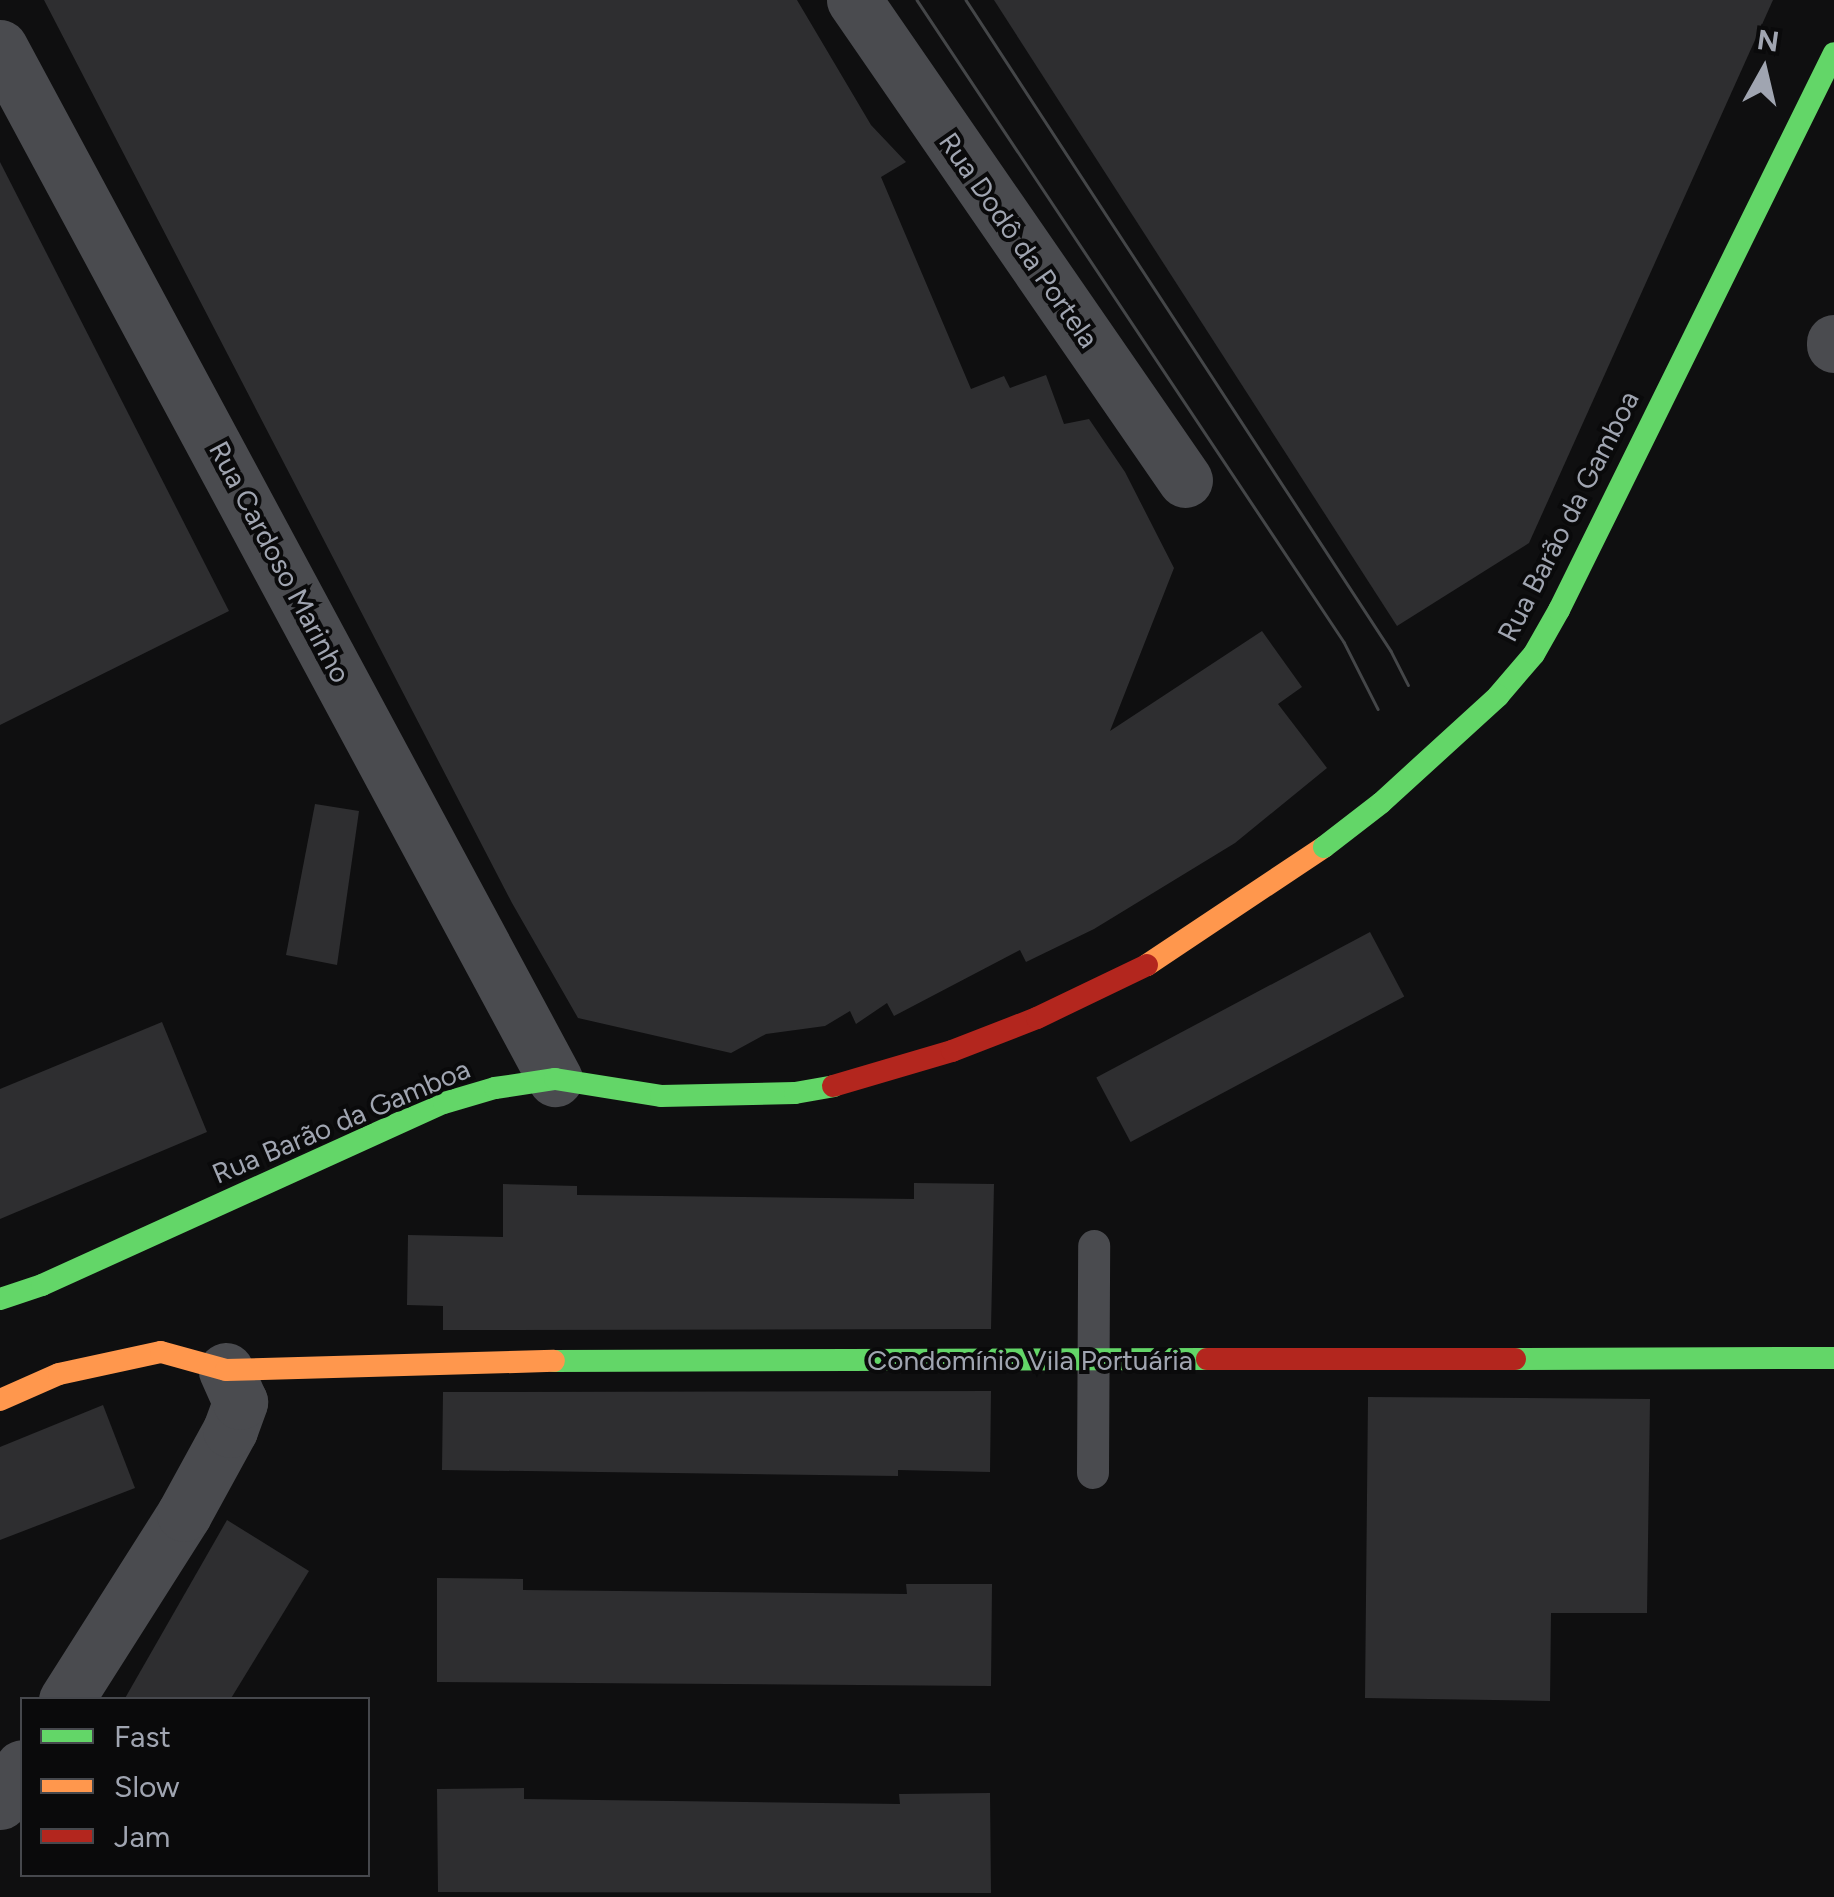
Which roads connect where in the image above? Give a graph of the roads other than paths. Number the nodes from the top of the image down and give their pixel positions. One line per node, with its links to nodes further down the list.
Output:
1 (854, 0): 4 (street, Rua Dodô da Portela)
2 (0, 48): 5 (street, Rua Cardoso Marinho)
3 (1834, 52): 5 (street, Rua Barão da Gamboa, bridge)
4 (1184, 480)
5 (555, 1079): 7 (street, Rua Barão da Gamboa)
6 (1094, 1246): 9 (lane)
7 (0, 1299)
8 (1834, 1358): 9 (street, Condomínio Vila Portuária)
9 (1096, 1360): 10 (street, Condomínio Vila Portuária); 12 (lane)
10 (226, 1370): 11 (street, Condomínio Vila Portuária); 13 (street)
11 (0, 1400)
12 (1094, 1473)
13 (68, 1697)
14 (20, 1769): 15 (street)
15 (0, 1802)

